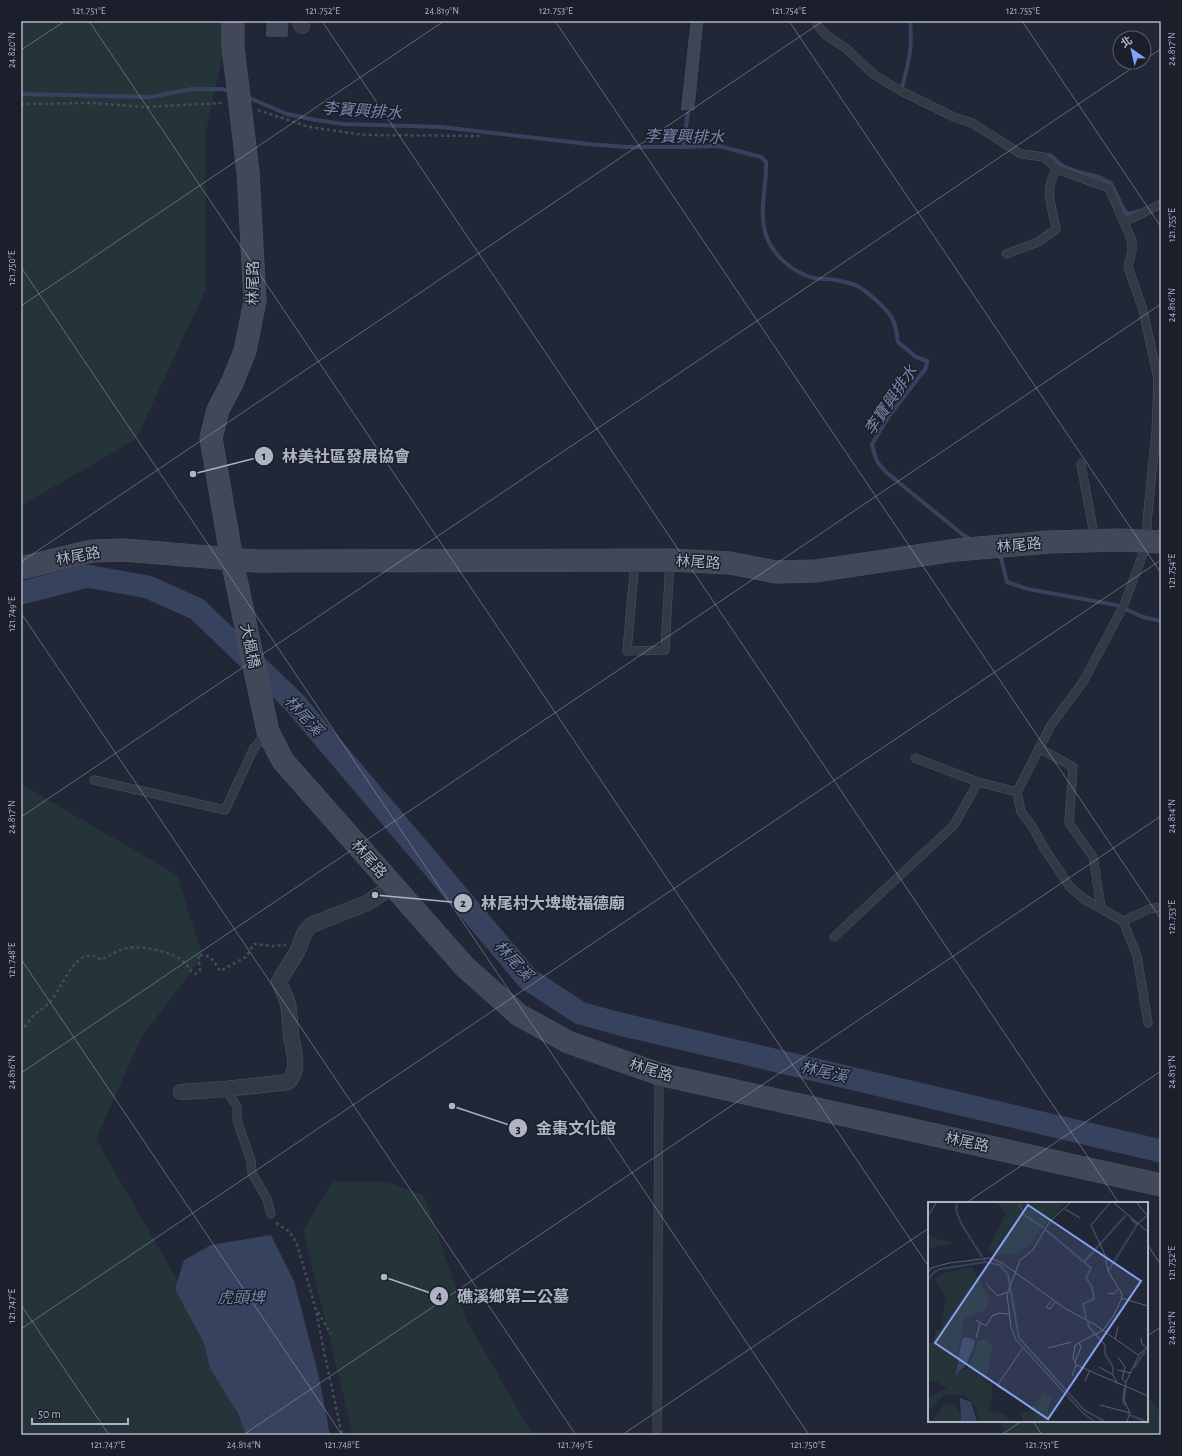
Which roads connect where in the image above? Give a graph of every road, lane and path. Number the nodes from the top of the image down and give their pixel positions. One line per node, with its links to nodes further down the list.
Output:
1 (232, 21): 4 (street, 林尾路)
2 (816, 21): 6 (lane)
3 (21, 104): 4 (path)
4 (240, 108): 5 (path); 13 (street, 林尾路)
5 (483, 136)
6 (1057, 169): 8 (lane); 9 (lane)
7 (1161, 204): 8 (lane)
8 (1124, 222): 12 (lane)
9 (1006, 254)
10 (1081, 464): 11 (lane)
11 (1095, 541): 12 (street, 林尾路); 15 (street, 林尾路)
12 (1154, 542): 18 (lane)
13 (232, 560): 14 (street, 林尾路); 16 (street, 林尾路); 17 (street, 大楓橋)
14 (635, 560): 15 (street, 林尾路); 15 (lane)
15 (670, 560)
16 (21, 568)
17 (268, 732): 20 (lane); 23 (street, 林尾路)
18 (1039, 748): 22 (lane); 24 (lane)
19 (915, 758): 21 (lane)
20 (94, 780)
21 (978, 782): 22 (lane); 28 (lane)
22 (1017, 792): 24 (lane)
23 (393, 886): 27 (street); 31 (street, 林尾路)
24 (1100, 907): 26 (lane)
25 (1161, 907): 26 (lane)
26 (1123, 921): 29 (lane)
27 (305, 932): 30 (path); 32 (street)
28 (834, 937)
29 (1148, 1023)
30 (21, 1032)
31 (659, 1074): 34 (street, 林尾路); 39 (lane)
32 (226, 1089): 33 (street); 35 (lane)
33 (181, 1092)
34 (1161, 1185)
35 (270, 1214): 36 (path)
36 (316, 1310): 37 (path); 38 (path)
37 (331, 1334)
38 (342, 1435)
39 (657, 1435)

